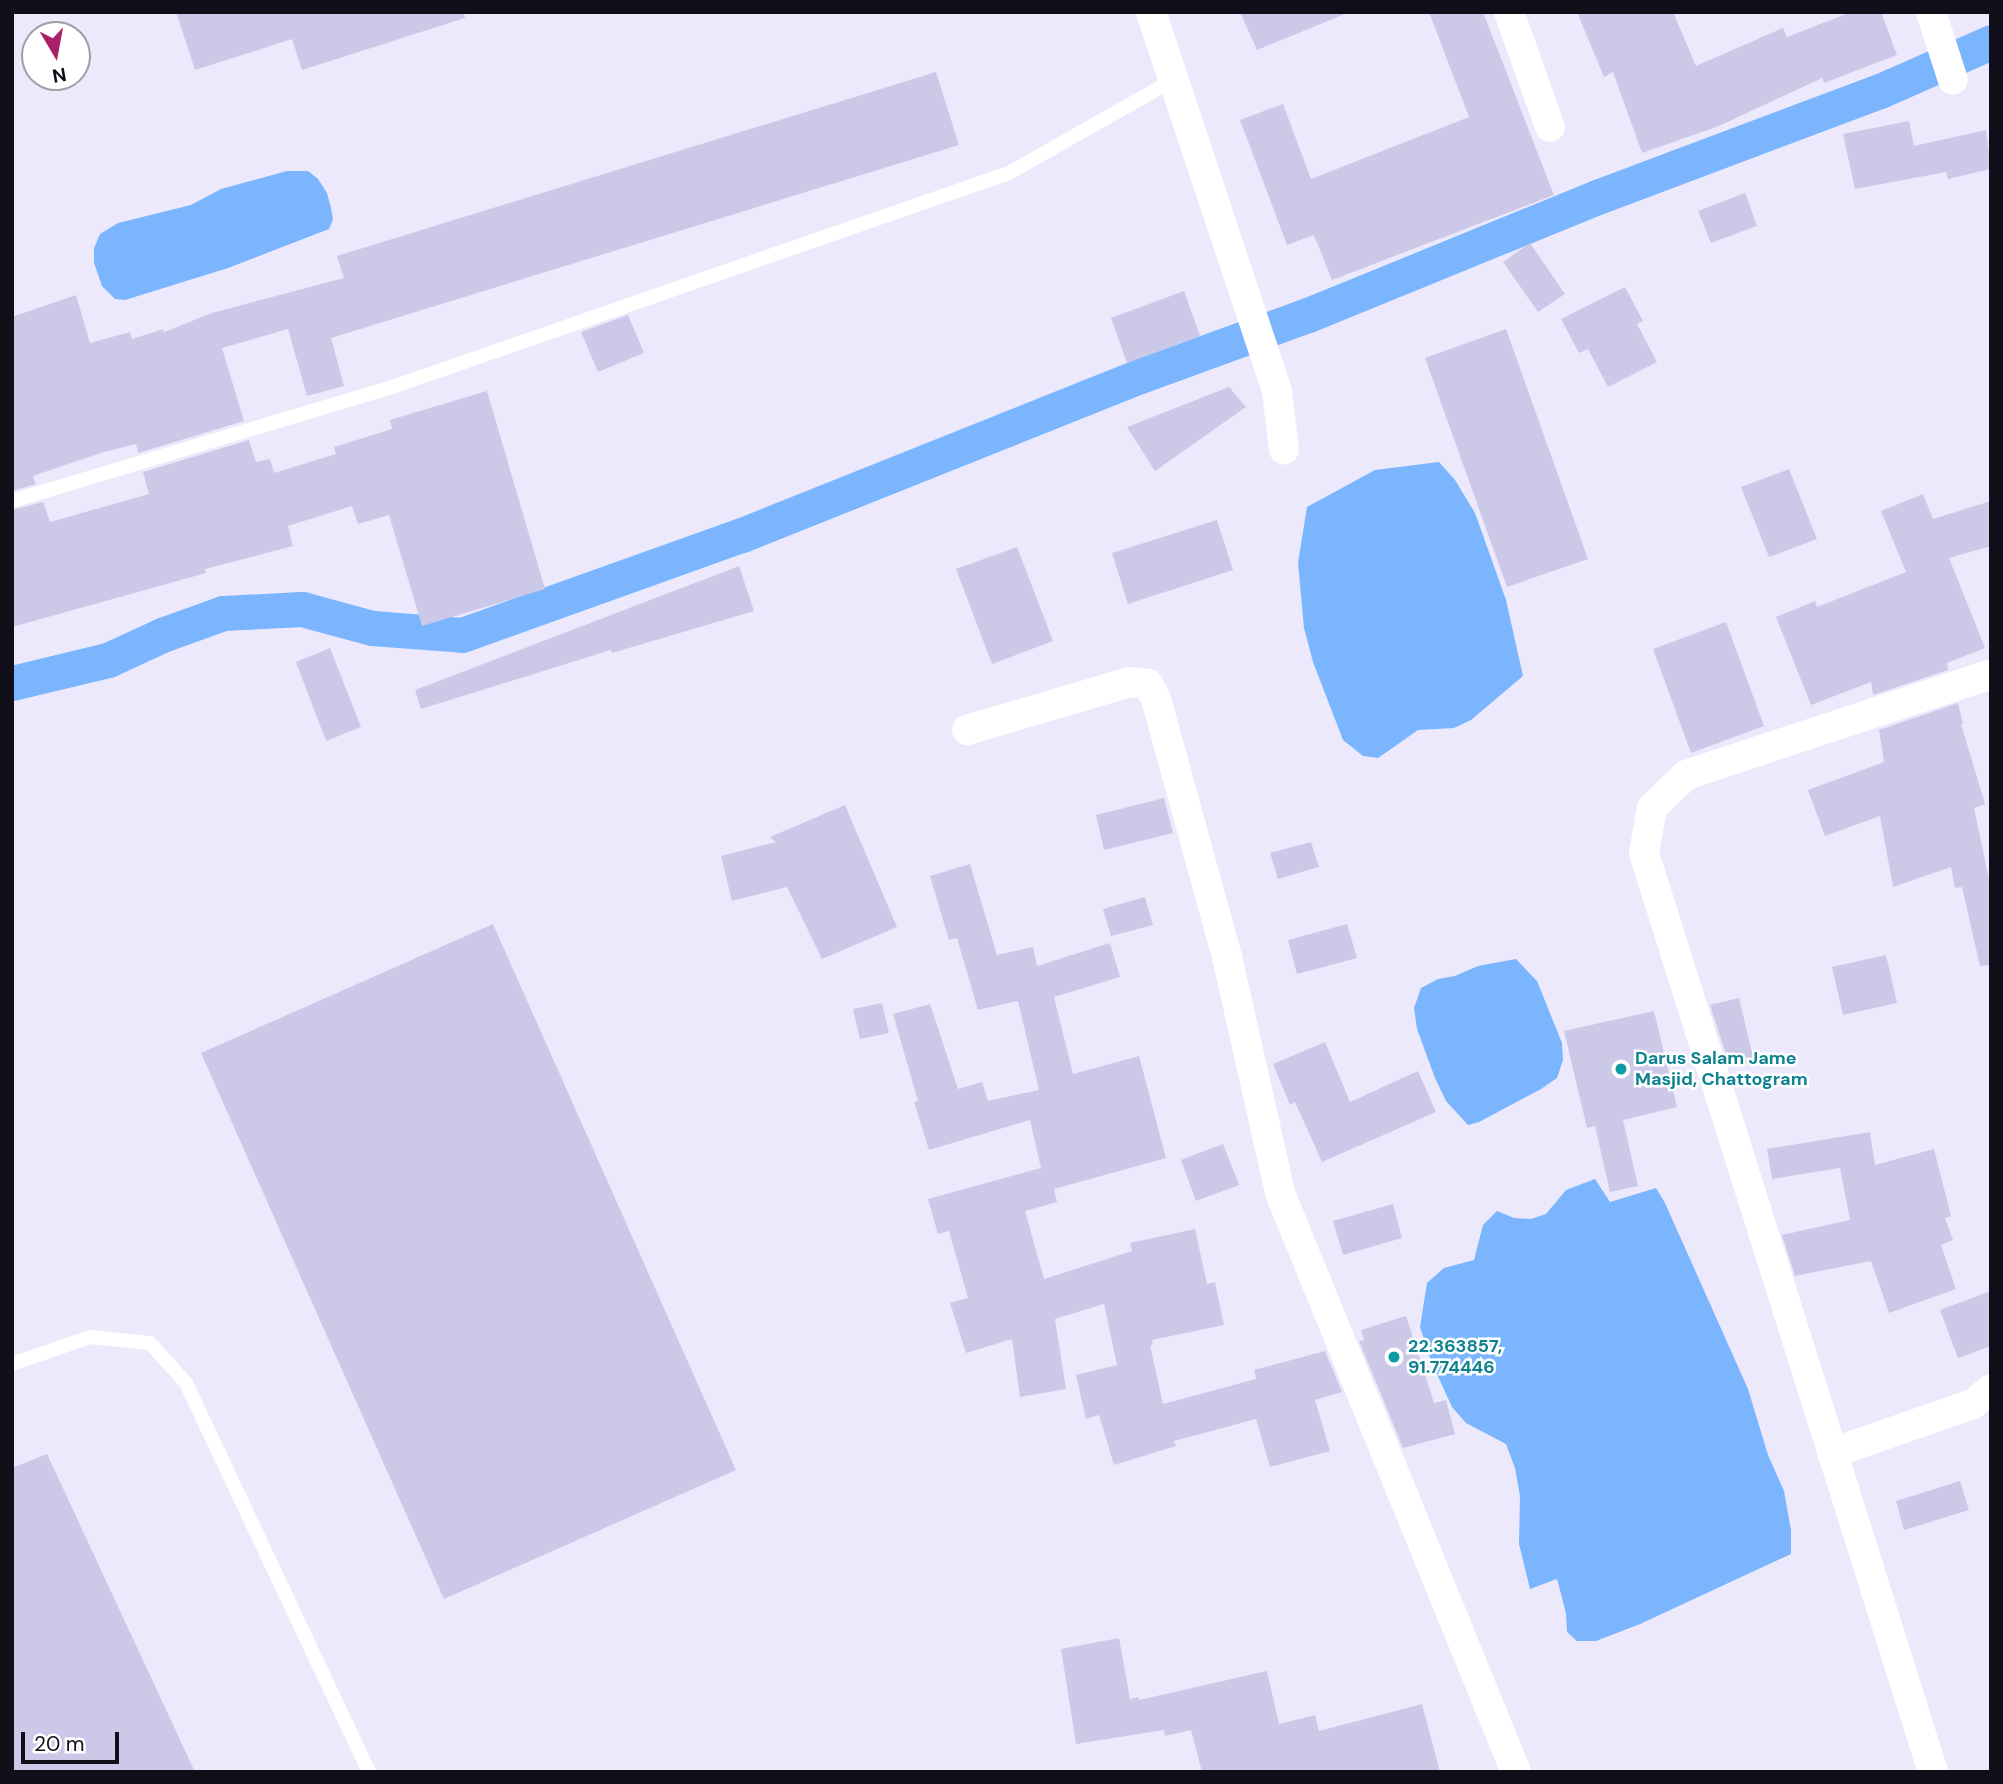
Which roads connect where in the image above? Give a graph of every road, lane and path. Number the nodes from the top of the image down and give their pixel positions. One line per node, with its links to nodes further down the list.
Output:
1 (1151, 12): 4 (street)
2 (1509, 12): 6 (street)
3 (1936, 26): 5 (street)
4 (1175, 79): 7 (street); 8 (lane)
5 (1953, 80)
6 (1550, 127)
7 (1284, 450)
8 (12, 501)
9 (1991, 674): 13 (street)
10 (967, 730): 15 (street)
11 (12, 1364): 14 (lane)
12 (1991, 1390): 13 (street)
13 (1832, 1453): 16 (street)
14 (369, 1772)
15 (1516, 1772)
16 (1933, 1772)

